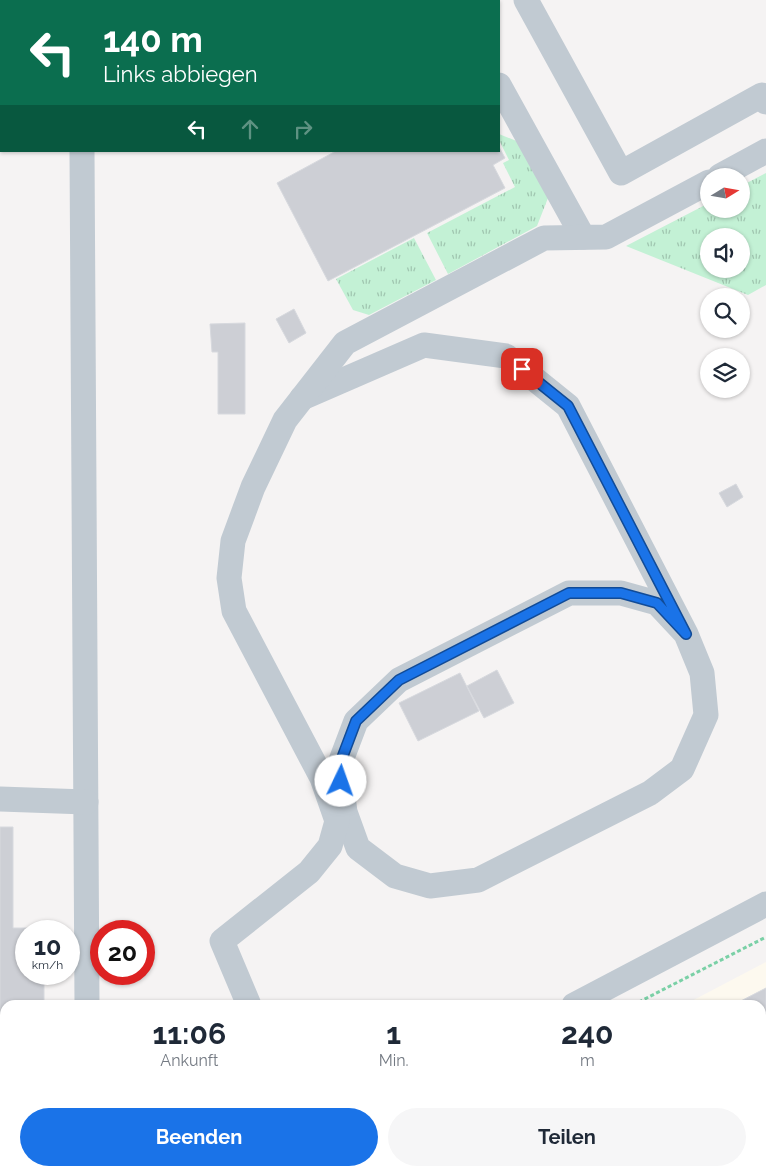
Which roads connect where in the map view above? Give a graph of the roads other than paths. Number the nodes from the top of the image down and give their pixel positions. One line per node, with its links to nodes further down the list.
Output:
1 (526, 0): 3 (street)
2 (500, 87): 8 (street)
3 (766, 102)
4 (766, 151): 6 (street)
5 (82, 152): 12 (street)
6 (735, 168)
7 (700, 187): 8 (street)
8 (583, 237): 9 (street)
9 (302, 398): 10 (street); 15 (street)
10 (686, 634): 10 (street)
11 (0, 799): 12 (street)
12 (86, 802): 14 (street)
13 (766, 904): 16 (street)
14 (87, 1000)
15 (248, 1000)
16 (584, 1000)

